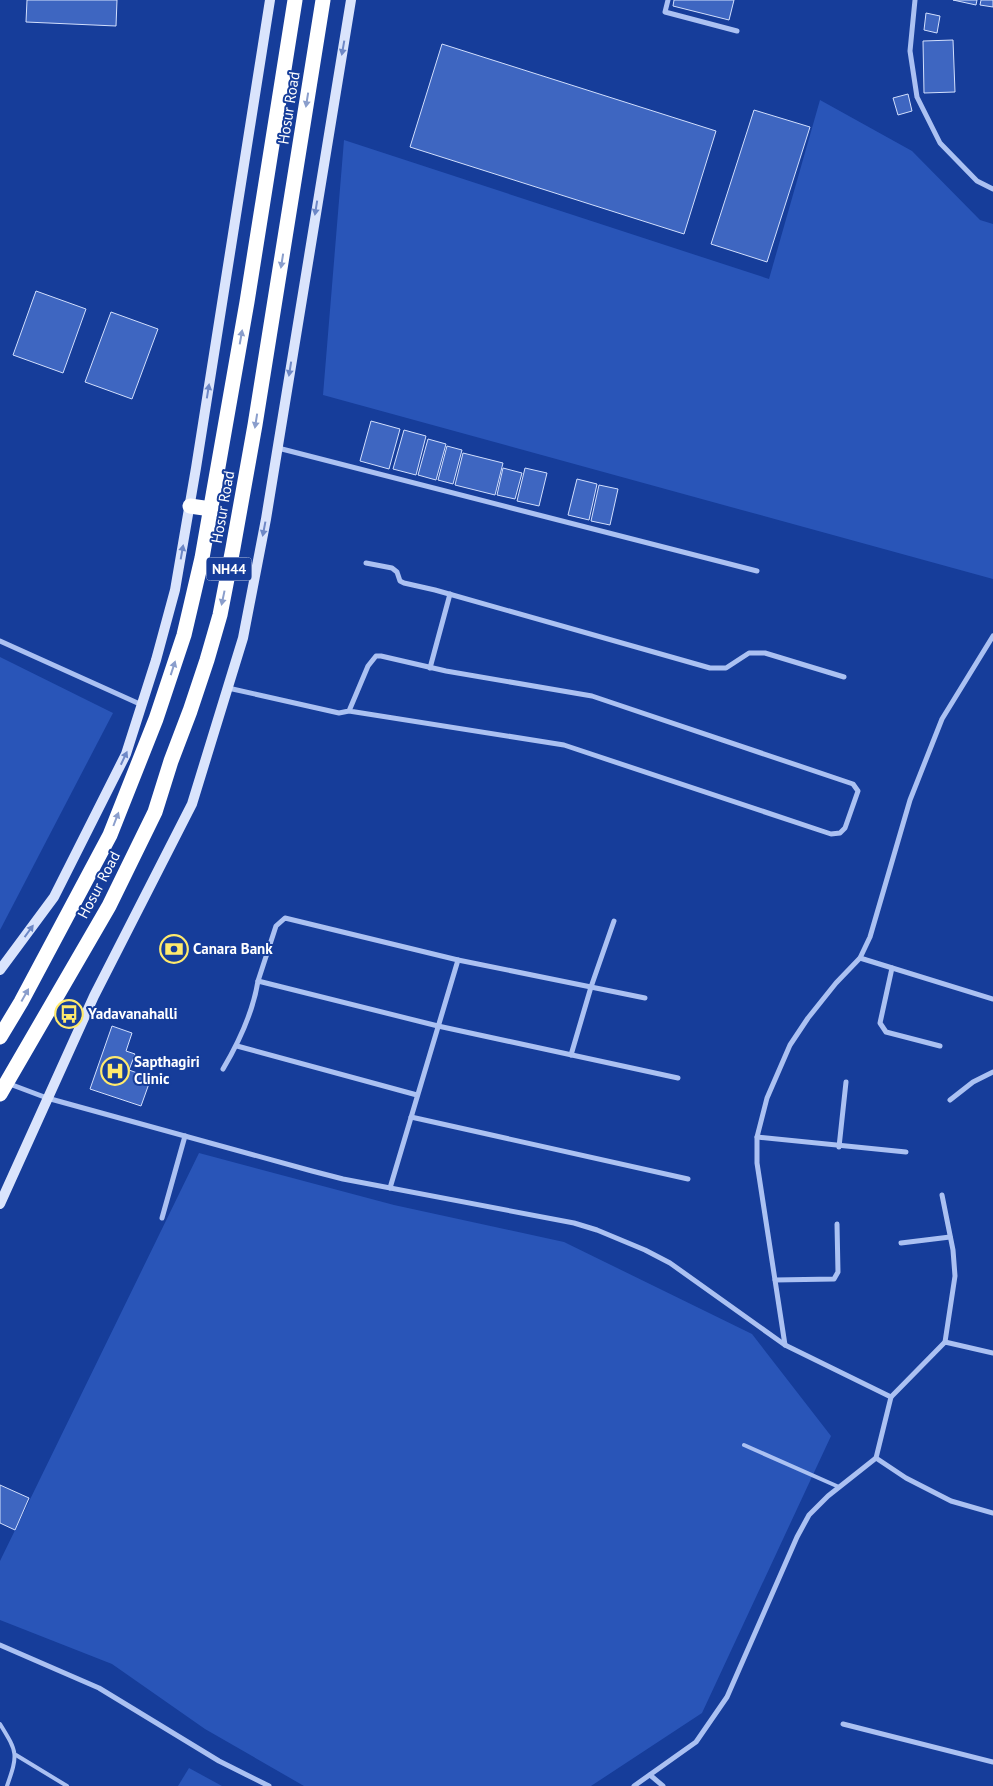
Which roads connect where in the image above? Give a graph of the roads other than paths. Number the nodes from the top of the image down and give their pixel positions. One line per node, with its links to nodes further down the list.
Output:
1 (270, 0): 10 (street, one-way to 1)
2 (295, 0): 11 (highway, Hosur Road / NH44, one-way to 2)
3 (323, 0): 40 (highway, Hosur Road / NH44, one-way to 40)
4 (352, 0): 9 (street, one-way to 9)
5 (668, 0): 7 (street)
6 (915, 0): 8 (street)
7 (737, 31)
8 (993, 189)
9 (277, 448): 13 (street); 19 (street, one-way to 19)
10 (190, 506): 11 (highway); 20 (street, one-way to 10)
11 (211, 509): 32 (highway, Hosur Road / NH44, one-way to 11)
12 (366, 563): 14 (street)
13 (757, 570)
14 (450, 594): 17 (street); 18 (street)
15 (993, 636): 23 (street)
16 (0, 641): 20 (street)
17 (430, 668): 21 (street); 21 (street)
18 (844, 678)
19 (228, 688): 21 (street); 42 (street)
20 (142, 705): 26 (street, one-way to 20)
21 (349, 712)
22 (614, 921): 28 (street)
23 (860, 958): 25 (street); 46 (street)
24 (458, 960): 27 (street); 28 (street); 31 (street)
25 (892, 968): 30 (street); 34 (street)
26 (0, 970)
27 (258, 981): 31 (street); 33 (street)
28 (591, 987): 29 (street); 35 (street)
29 (644, 998)
30 (993, 999)
31 (438, 1026): 35 (street); 41 (street)
32 (0, 1036)
33 (237, 1046): 36 (street); 41 (street)
34 (940, 1046)
35 (571, 1055): 38 (street)
36 (223, 1069)
37 (993, 1072): 43 (street)
38 (678, 1078)
39 (846, 1082): 47 (street)
40 (3, 1089): 42 (street)
41 (417, 1095): 44 (street)
42 (47, 1098): 45 (street); 52 (street)
43 (950, 1100)
44 (411, 1117): 49 (street); 50 (street)
45 (185, 1136): 50 (street); 53 (street)
46 (758, 1137): 47 (street); 57 (street)
47 (839, 1147): 48 (street)
48 (906, 1152)
49 (688, 1179)
50 (390, 1188): 59 (street)
51 (942, 1194): 55 (street)
52 (0, 1204)
53 (162, 1218)
54 (837, 1224): 57 (street)
55 (950, 1237): 56 (street); 58 (street)
56 (901, 1243)
57 (775, 1280): 59 (street)
58 (945, 1342): 60 (street); 61 (street)
59 (785, 1345): 61 (street)
60 (992, 1352)
61 (891, 1397): 63 (street)
62 (744, 1445): 64 (lane)
63 (876, 1458): 64 (street); 65 (street)
64 (839, 1487): 71 (street)
65 (993, 1513)
66 (0, 1645): 74 (street)
67 (0, 1724): 69 (lane)
68 (843, 1724): 70 (street)
69 (16, 1755): 72 (lane); 73 (lane)
70 (993, 1762)
71 (650, 1776): 75 (street); 76 (street)
72 (7, 1786)
73 (67, 1786)
74 (269, 1786)
75 (634, 1786)
76 (663, 1786)

